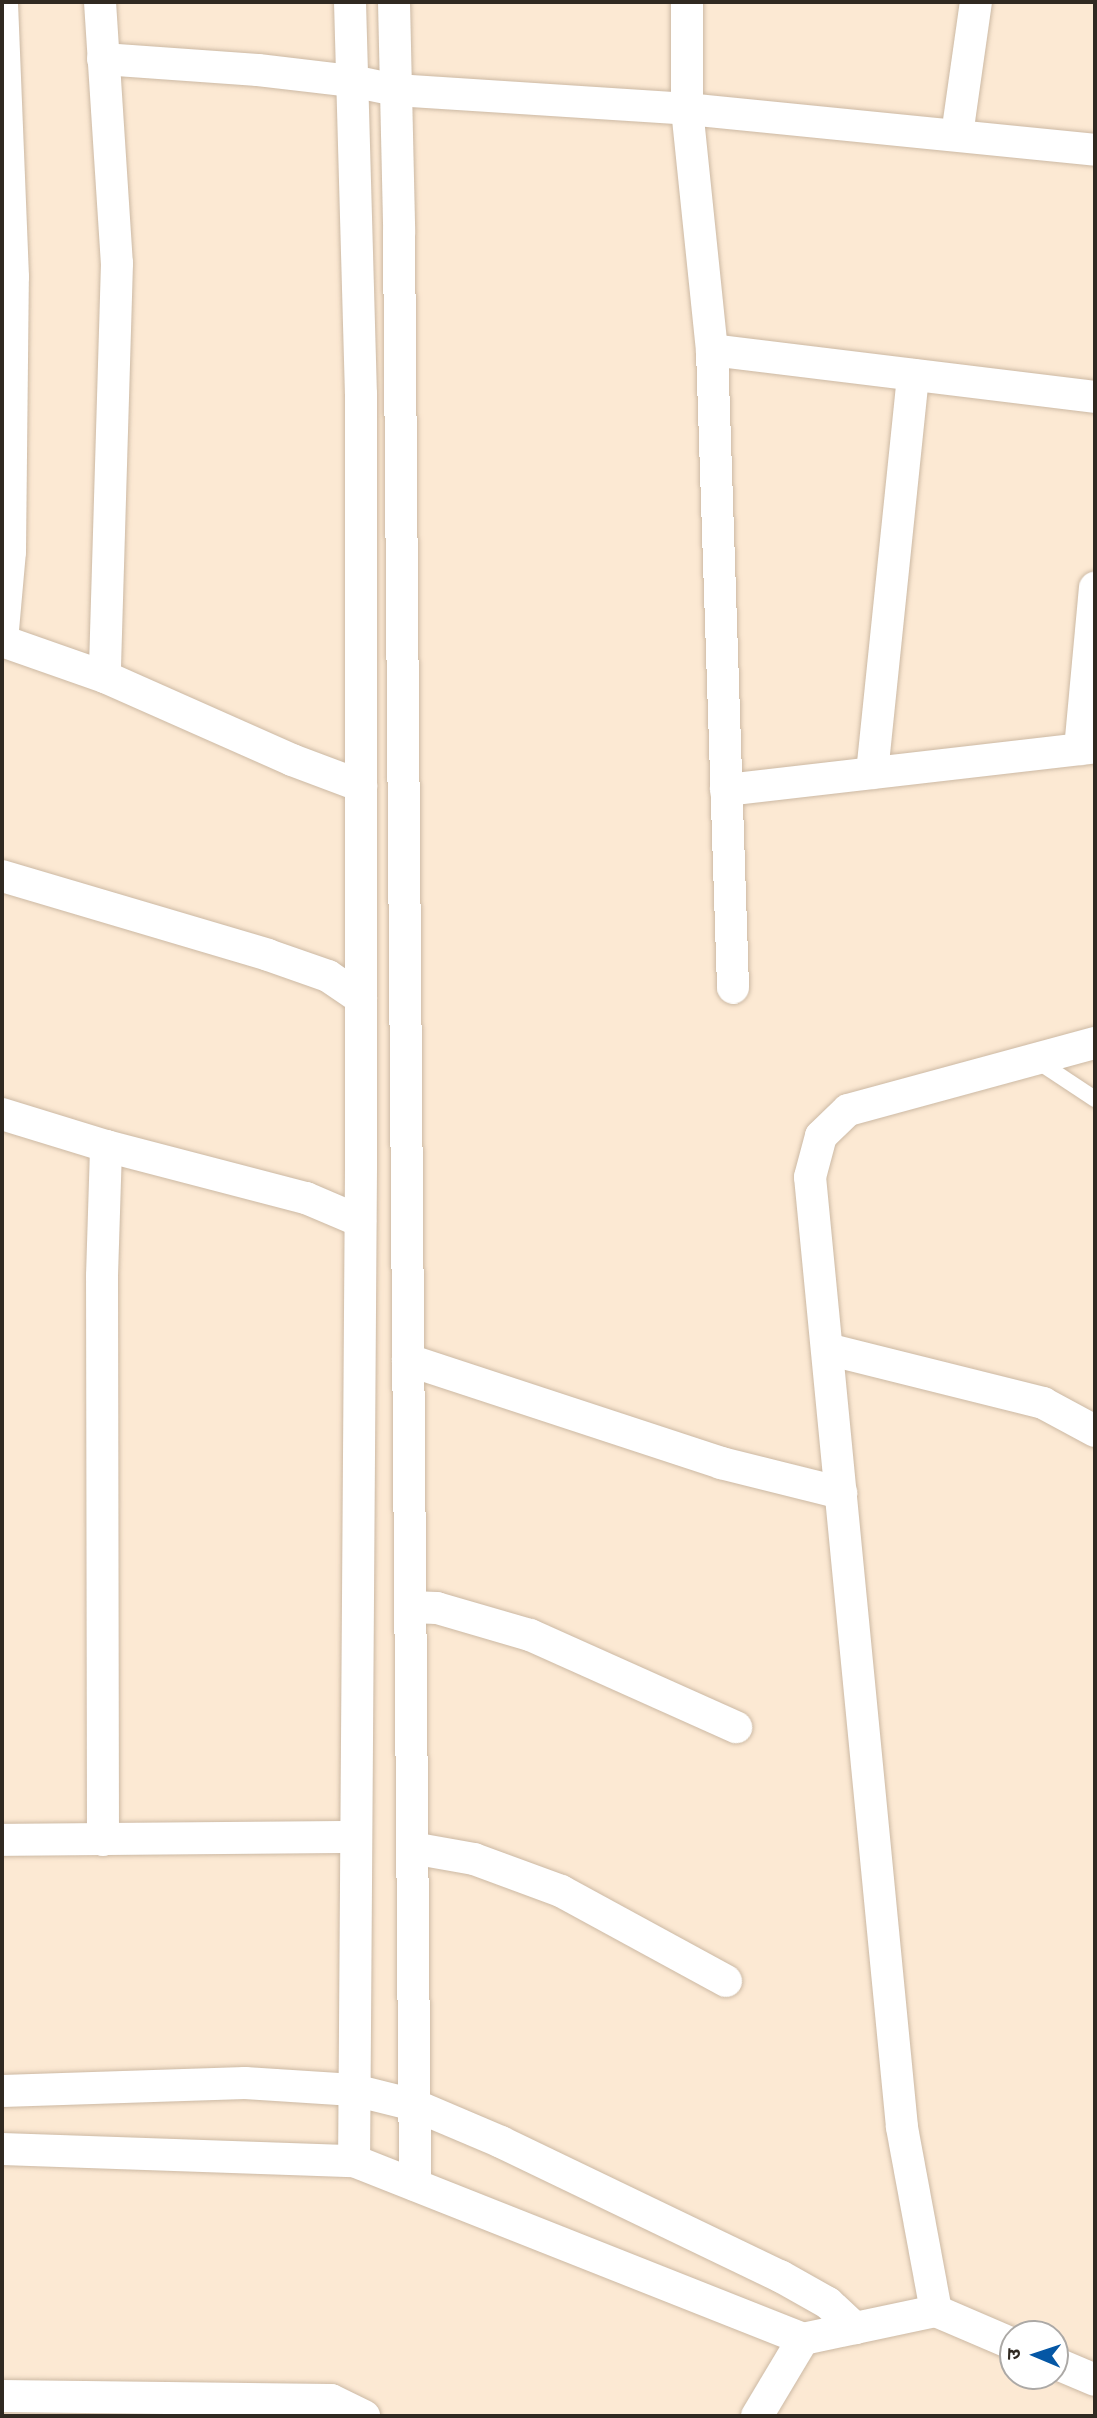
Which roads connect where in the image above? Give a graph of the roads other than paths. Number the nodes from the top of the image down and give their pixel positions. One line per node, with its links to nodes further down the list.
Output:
1 (2, 2): 17 (street)
2 (100, 2): 7 (street)
3 (350, 2): 8 (street)
4 (394, 2): 9 (street)
5 (687, 2): 10 (street)
6 (976, 2): 11 (street)
7 (103, 59): 8 (street); 18 (street)
8 (352, 81): 9 (street); 21 (street)
9 (396, 90): 10 (street); 33 (street)
10 (687, 109): 11 (street); 13 (street)
11 (957, 135): 12 (street)
12 (1095, 150)
13 (712, 350): 14 (street); 22 (street)
14 (913, 375): 15 (street); 20 (street)
15 (1095, 397)
16 (1095, 588): 19 (street)
17 (2, 641): 18 (street)
18 (105, 677): 21 (street)
19 (1087, 748): 20 (street)
20 (872, 773): 22 (street)
21 (361, 786): 25 (street)
22 (726, 790): 24 (street)
23 (2, 876): 25 (street)
24 (733, 988)
25 (360, 998): 31 (street)
26 (1095, 1043): 27 (street)
27 (1033, 1059): 28 (lane); 32 (street)
28 (1095, 1099)
29 (2, 1114): 30 (street)
30 (106, 1146): 31 (street); 40 (street)
31 (360, 1221): 38 (street)
32 (827, 1349): 34 (street); 35 (street)
33 (408, 1360): 35 (street); 36 (street)
34 (1095, 1431)
35 (841, 1493): 49 (street)
36 (410, 1607): 37 (street); 41 (street)
37 (736, 1727)
38 (356, 1837): 40 (street); 43 (street)
39 (2, 1840): 40 (street)
40 (103, 1840)
41 (412, 1848): 42 (street); 45 (street)
42 (726, 1981)
43 (354, 2090): 44 (street); 45 (street); 47 (street)
44 (2, 2091)
45 (414, 2105): 48 (street); 50 (street)
46 (2, 2149): 47 (street)
47 (354, 2161): 48 (street)
48 (415, 2185): 52 (street)
49 (936, 2311): 50 (street); 51 (street)
50 (855, 2328): 52 (street)
51 (999, 2338)
52 (803, 2339): 58 (street)
53 (1069, 2368): 54 (street)
54 (1095, 2380)
55 (2, 2396): 56 (street)
56 (138, 2407): 57 (street)
57 (364, 2416)
58 (757, 2416)

